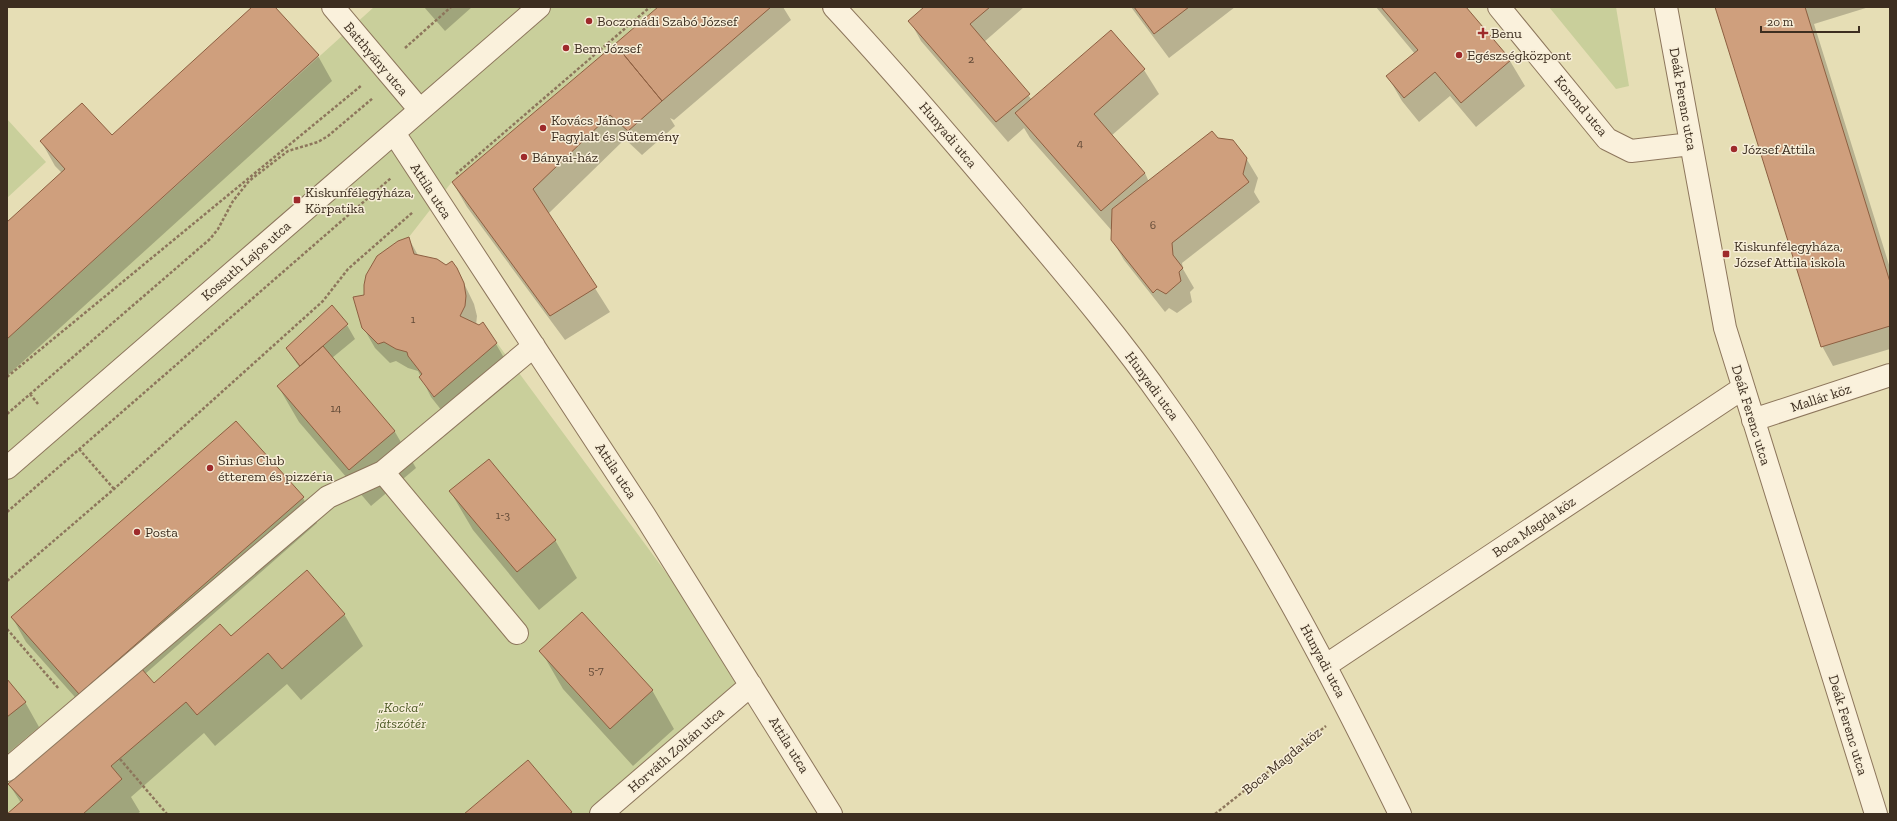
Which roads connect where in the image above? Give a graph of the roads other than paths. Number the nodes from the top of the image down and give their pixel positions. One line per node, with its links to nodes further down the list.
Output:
1 (333, 7): 6 (street, Batthyány utca)
2 (539, 7): 6 (street, Kossuth Lajos utca)
3 (834, 7): 16 (street, Hunyadi utca)
4 (1499, 7): 8 (street, Korond utca)
5 (1666, 7): 8 (street, Deák Ferenc utca)
6 (420, 110): 7 (street, Kossuth Lajos utca)
7 (394, 133): 9 (street, Attila utca); 13 (street, Kossuth Lajos utca)
8 (1691, 144): 11 (street, Deák Ferenc utca)
9 (534, 346): 14 (street); 17 (street, Attila utca)
10 (1890, 375): 12 (street, Mallár köz)
11 (1743, 388): 12 (street, Deák Ferenc utca); 16 (street, Boca Magda köz)
12 (1753, 420): 22 (street, Deák Ferenc utca)
13 (7, 468)
14 (383, 472): 15 (street); 18 (street)
15 (517, 633)
16 (1325, 666): 21 (street, Hunyadi utca)
17 (751, 685): 19 (street, Horváth Zoltán utca); 20 (street, Attila utca)
18 (7, 770)
19 (601, 814)
20 (832, 814)
21 (1400, 814)
22 (1876, 814)

